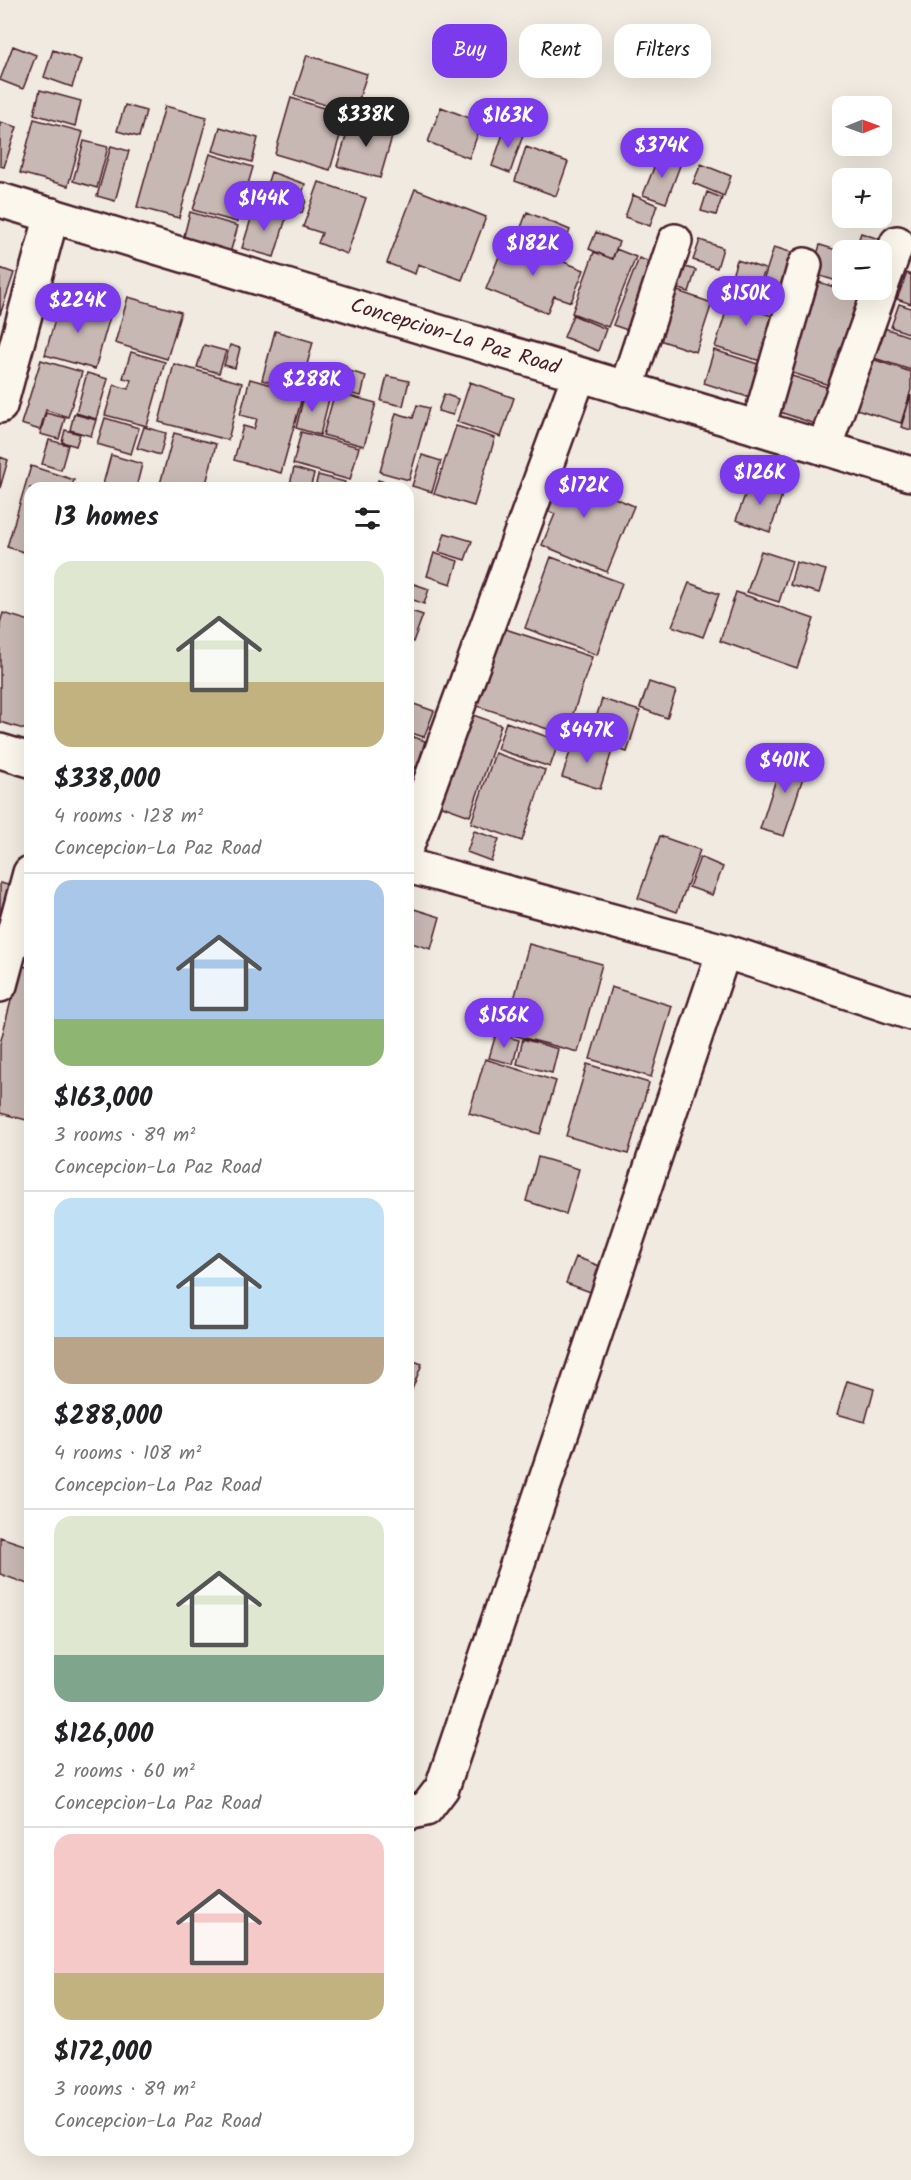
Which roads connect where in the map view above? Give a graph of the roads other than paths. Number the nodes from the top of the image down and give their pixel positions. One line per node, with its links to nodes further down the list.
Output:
1 (0, 200): 2 (street, Concepcion-La Paz Road)
2 (52, 215): 8 (street, Concepcion-La Paz Road); 10 (street)
3 (675, 241): 9 (street)
4 (897, 243): 5 (street)
5 (892, 257)
6 (805, 265): 11 (street)
7 (876, 300): 12 (street)
8 (579, 375): 9 (street, Concepcion-La Paz Road); 16 (street)
9 (626, 389): 11 (street, Concepcion-La Paz Road)
10 (0, 406)
11 (758, 428): 12 (street, Concepcion-La Paz Road)
12 (824, 448): 13 (street, Concepcion-La Paz Road)
13 (911, 474)
14 (0, 752): 15 (street)
15 (24, 758)
16 (414, 827)
17 (414, 868): 19 (street)
18 (24, 895): 20 (street)
19 (724, 951): 21 (street); 22 (street)
20 (0, 985)
21 (911, 1013)
22 (414, 1812)

